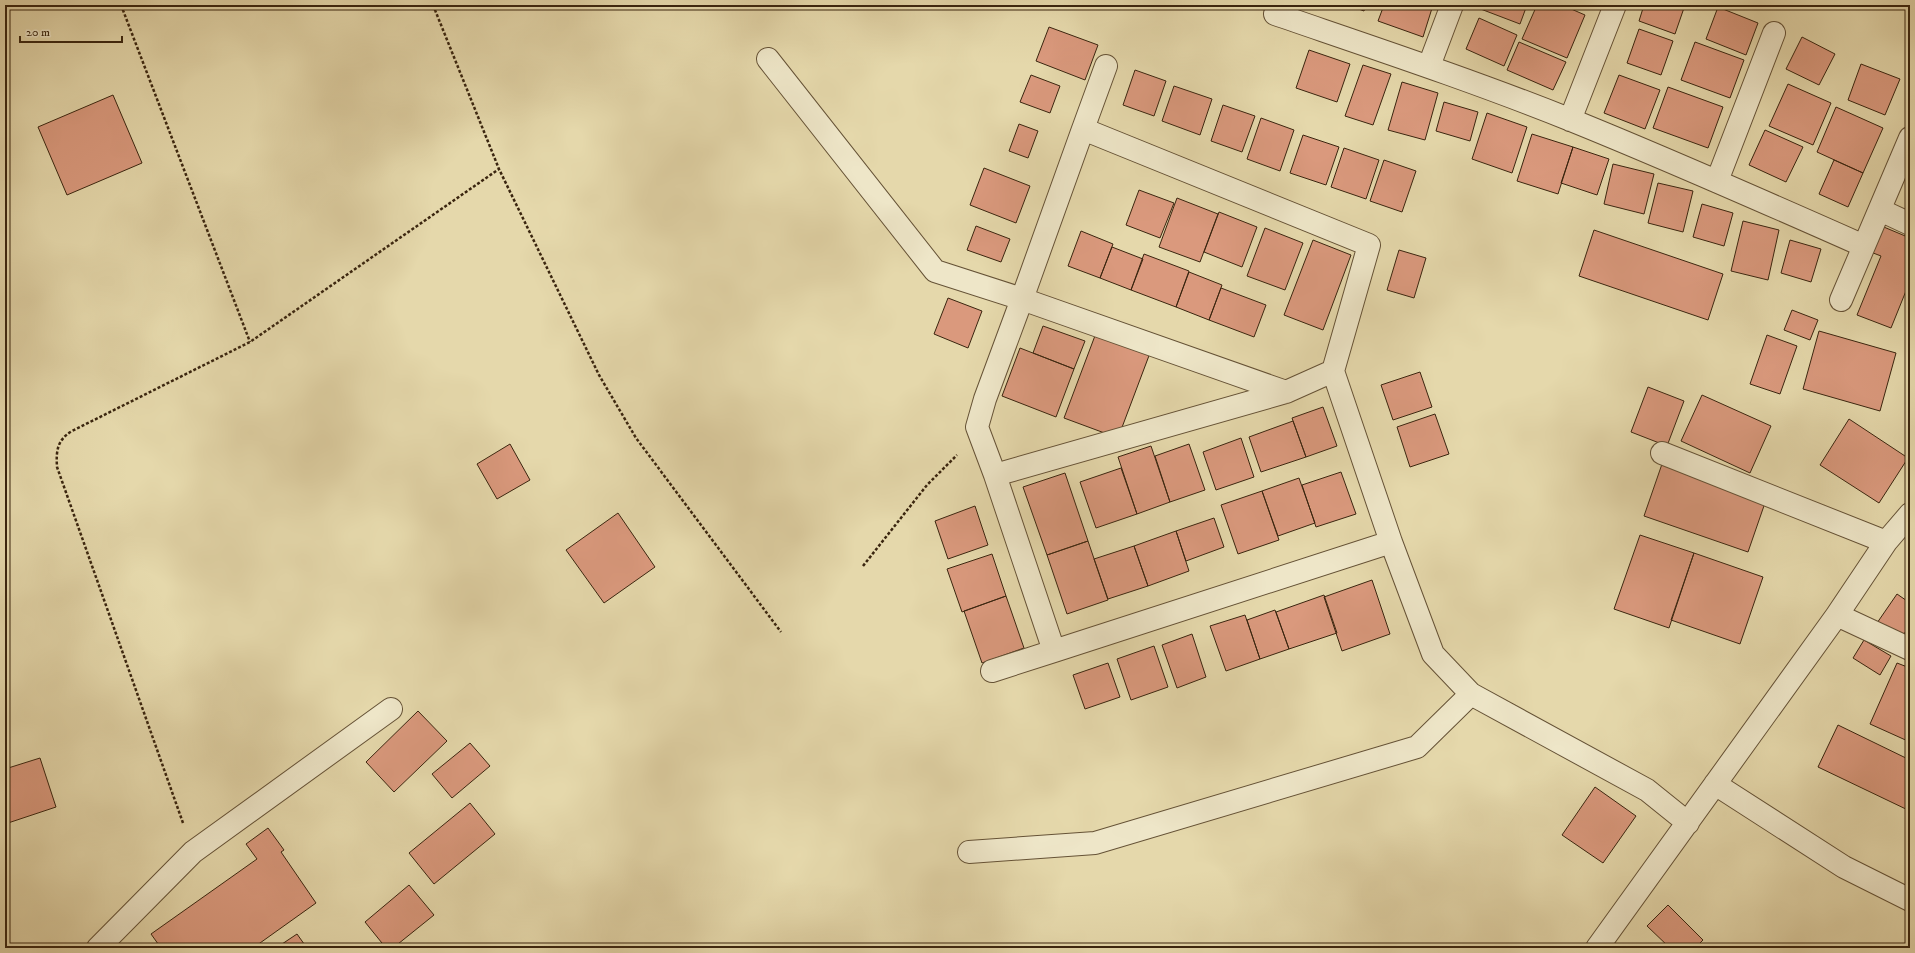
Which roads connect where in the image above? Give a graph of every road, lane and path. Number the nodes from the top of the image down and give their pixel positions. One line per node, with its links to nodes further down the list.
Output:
1 (121, 5): 20 (path)
2 (433, 5): 13 (path)
3 (1452, 5): 9 (street)
4 (1615, 5): 10 (street)
5 (1275, 14): 9 (street)
6 (1774, 33): 14 (street)
7 (768, 59): 18 (street)
8 (1106, 66): 11 (street)
9 (1430, 66): 10 (street)
10 (1570, 120): 14 (street)
11 (1083, 129): 18 (street); 21 (street)
12 (1910, 138): 15 (street)
13 (499, 169): 20 (path); 31 (path)
14 (1717, 181): 17 (street)
15 (1880, 210): 16 (street); 17 (street)
16 (1910, 224)
17 (1864, 246): 19 (street)
18 (1022, 299): 22 (street); 23 (street)
19 (1841, 300)
20 (250, 342): 39 (path)
21 (1333, 371): 22 (street); 27 (street)
22 (1286, 392): 25 (street)
23 (978, 433): 25 (street); 29 (path)
24 (1662, 453): 28 (street)
25 (995, 475): 33 (street)
26 (1910, 514): 28 (street)
27 (1391, 542): 33 (street); 35 (street)
28 (1886, 542): 30 (street)
29 (863, 566)
30 (1837, 615): 32 (street); 37 (street)
31 (781, 632)
32 (1910, 649)
33 (1054, 651): 34 (street)
34 (992, 671)
35 (1471, 694): 38 (street); 40 (street)
36 (391, 709): 39 (street)
37 (1711, 791): 38 (street); 41 (street)
38 (1690, 819): 43 (street)
39 (194, 852): 42 (street)
40 (969, 852)
41 (1910, 900)
42 (98, 948)
43 (1597, 948)

